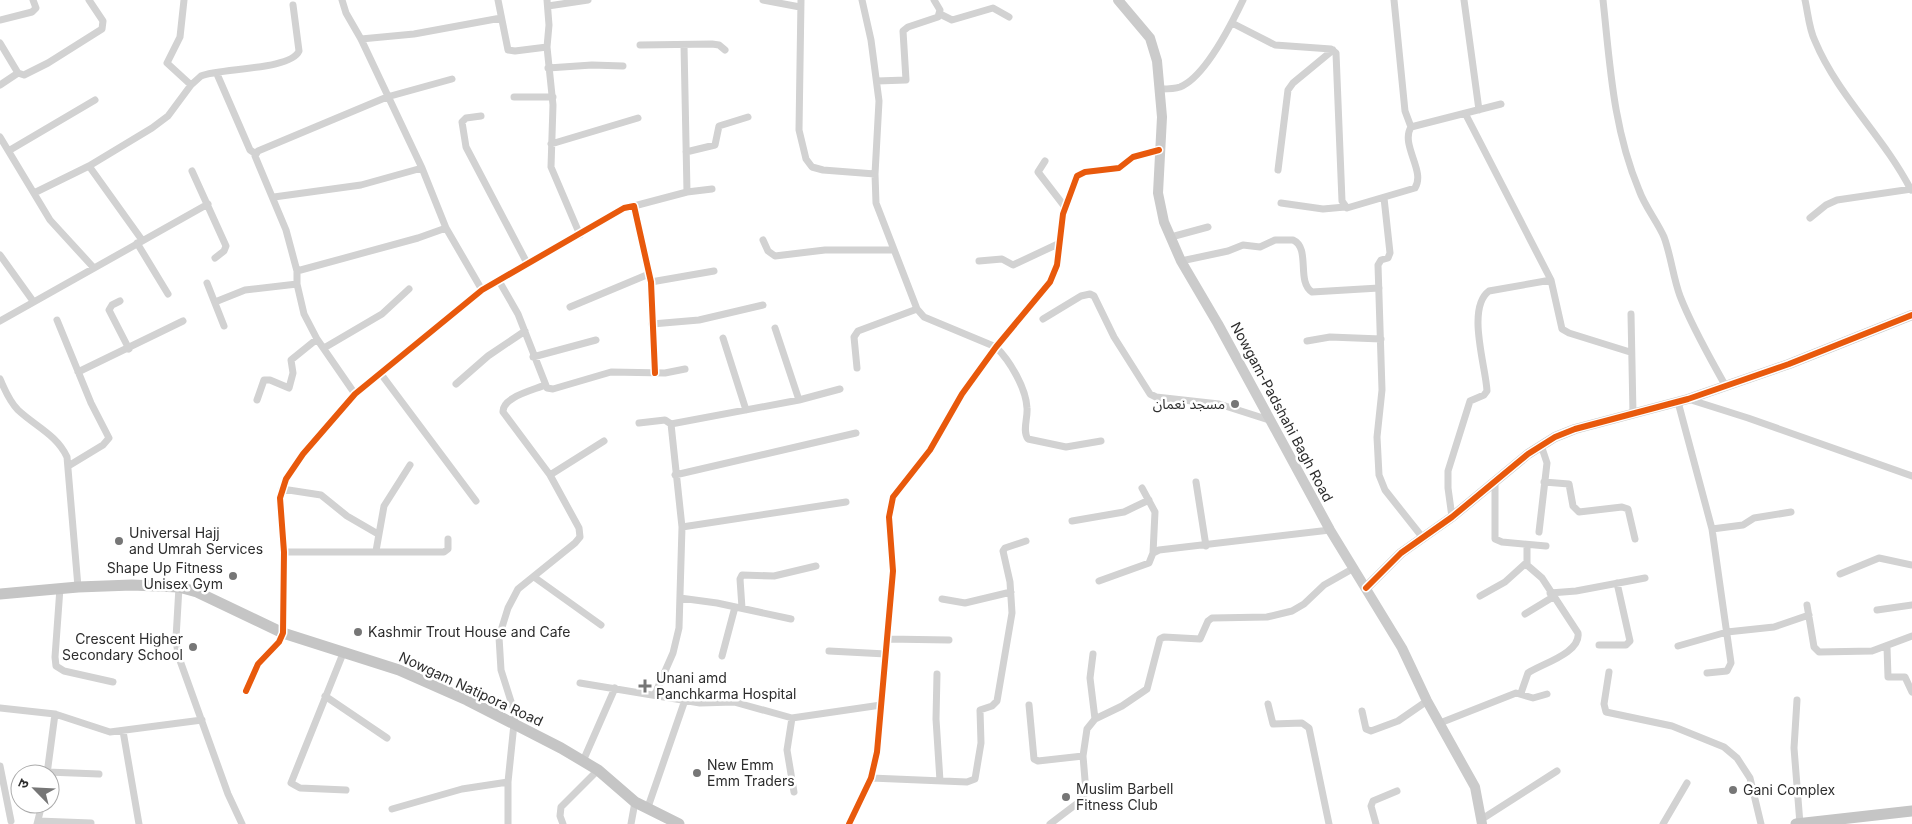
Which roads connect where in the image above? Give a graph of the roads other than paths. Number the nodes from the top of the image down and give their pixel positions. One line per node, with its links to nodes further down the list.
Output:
1 (32, 0): 22 (street)
2 (89, 0): 33 (street)
3 (184, 0): 37 (street)
4 (342, 0): 24 (street)
5 (498, 0): 21 (street)
6 (588, 0): 16 (street)
7 (763, 0): 17 (street)
8 (862, 0): 36 (street)
9 (934, 0): 19 (street)
10 (1118, 0): 39 (main road, Nowgam-Padshahi Bagh Road)
11 (1243, 0): 23 (street)
12 (1394, 0): 50 (street)
13 (1464, 0): 45 (street)
14 (1603, 0): 135 (street)
15 (1805, 0): 64 (street)
16 (547, 3): 28 (street)
17 (800, 3): 62 (street)
18 (293, 5): 34 (street)
19 (940, 14): 20 (street); 36 (street)
20 (1009, 16)
21 (501, 18): 24 (street); 28 (street)
22 (0, 20)
23 (1232, 23): 30 (street); 39 (street)
24 (361, 40): 40 (street)
25 (0, 43): 33 (street)
26 (684, 45): 27 (street); 29 (street); 55 (street)
27 (640, 46)
28 (547, 47): 32 (street)
29 (726, 50)
30 (1333, 50): 60 (street); 73 (street)
31 (623, 66): 32 (street)
32 (548, 68): 42 (street)
33 (18, 73): 38 (street)
34 (217, 74): 37 (street); 56 (street)
35 (452, 79): 40 (street)
36 (877, 81): 62 (street)
37 (192, 84): 58 (street)
38 (0, 85)
39 (1161, 89): 54 (main road, Nowgam-Padshahi Bagh Road)
40 (386, 97): 56 (street); 59 (street)
41 (514, 97): 42 (street)
42 (552, 97): 52 (street)
43 (95, 100): 53 (street)
44 (1501, 104): 45 (street)
45 (1480, 110): 46 (street)
46 (1466, 115): 50 (street); 92 (street)
47 (480, 116): 87 (street)
48 (748, 117): 55 (street)
49 (638, 118): 52 (street)
50 (1411, 127): 68 (street)
51 (0, 137): 53 (street)
52 (550, 144): 77 (street)
53 (10, 150): 66 (street)
54 (1159, 150): 72 (street); 78 (main road, Nowgam-Padshahi Bagh Road)
55 (686, 152): 65 (street)
56 (256, 154): 67 (street)
57 (1044, 161): 72 (street)
58 (89, 166): 66 (street); 80 (street)
59 (422, 168): 67 (street); 76 (street)
60 (1278, 170)
61 (192, 171): 70 (street)
62 (875, 174): 82 (street)
63 (712, 189): 65 (street)
64 (1912, 190): 74 (street)
65 (687, 192): 71 (street)
66 (34, 193): 88 (street)
67 (274, 197): 89 (street)
68 (1384, 198): 73 (street); 97 (street)
69 (1281, 202): 73 (street)
70 (208, 204): 80 (street); 84 (street)
71 (634, 206): 77 (street); 91 (street)
72 (1065, 207): 81 (street)
73 (1345, 207)
74 (1810, 218)
75 (1208, 227): 78 (street)
76 (446, 228): 89 (street); 99 (street)
77 (580, 235): 87 (street)
78 (1171, 237): 86 (main road, Nowgam-Padshahi Bagh Road)
79 (763, 240): 82 (street)
80 (139, 242): 88 (street); 100 (street)
81 (1060, 243): 85 (street); 122 (street)
82 (894, 250): 106 (street)
83 (0, 255): 102 (street)
84 (215, 258)
85 (980, 261)
86 (1181, 261): 97 (street); 143 (main road, Nowgam-Padshahi Bagh Road)
87 (527, 264): 93 (street)
88 (93, 267): 102 (street)
89 (297, 270): 96 (street)
90 (714, 271): 94 (street)
91 (649, 274): 94 (street); 105 (street)
92 (1550, 280): 125 (street); 164 (street)
93 (499, 281): 99 (street); 116 (street)
94 (651, 282): 113 (street)
95 (206, 283): 103 (street)
96 (297, 284): 103 (street); 118 (street)
97 (1379, 288): 119 (street)
98 (409, 289): 124 (street)
99 (482, 290): 131 (street)
100 (168, 294)
101 (120, 300): 123 (street)
102 (33, 301): 110 (street)
103 (215, 302): 114 (street)
104 (763, 305): 113 (street)
105 (570, 307)
106 (916, 310): 122 (street); 127 (street)
107 (1631, 314): 125 (street)
108 (1912, 315): 135 (main road)
109 (1043, 319): 143 (street)
110 (0, 320)
111 (56, 320): 129 (street)
112 (183, 321): 123 (street)
113 (652, 324): 130 (street)
114 (224, 326)
115 (775, 328): 139 (street)
116 (525, 331): 126 (street); 133 (street)
117 (722, 338): 141 (street)
118 (317, 339): 124 (street); 138 (street)
119 (1381, 339): 121 (street); 172 (street)
120 (596, 340): 126 (street)
121 (1307, 341)
122 (996, 347): 148 (street); 211 (street)
123 (129, 348): 129 (street)
124 (324, 348): 137 (street)
125 (1630, 352): 142 (street)
126 (533, 357): 134 (street)
127 (857, 368)
128 (685, 369): 130 (street)
129 (78, 372): 150 (street)
130 (655, 373): 134 (street)
131 (381, 374): 137 (street); 161 (street)
132 (0, 380): 150 (street)
133 (456, 384)
134 (545, 385): 152 (street)
135 (1724, 385): 140 (main road)
136 (840, 390): 139 (street)
137 (355, 394): 159 (street)
138 (258, 400)
139 (799, 400): 141 (street)
140 (1683, 401): 142 (main road); 154 (street); 167 (street)
141 (746, 410): 145 (street)
142 (1632, 414): 149 (main road)
143 (1272, 421): 168 (main road, Nowgam-Padshahi Bagh Road)
144 (639, 423): 145 (street)
145 (670, 424): 153 (street)
146 (856, 433): 153 (street)
147 (604, 441): 152 (street)
148 (1101, 441)
149 (1541, 445): 155 (main road); 157 (street)
150 (70, 465): 190 (street)
151 (410, 465): 170 (street)
152 (550, 475): 186 (street)
153 (675, 475): 166 (street)
154 (1912, 476)
155 (1495, 481): 164 (main road); 175 (street)
156 (1196, 482): 176 (street)
157 (1544, 482): 169 (street); 173 (street)
158 (1142, 488): 160 (street)
159 (282, 489): 170 (street); 179 (street)
160 (1149, 500): 165 (street); 180 (street)
161 (476, 501)
162 (846, 502): 166 (street)
163 (1791, 512): 167 (street)
164 (1452, 517): 172 (main road)
165 (1072, 521)
166 (682, 527): 198 (street)
167 (1712, 529): 208 (street)
168 (1330, 530): 176 (street); 184 (main road, Nowgam-Padshahi Bagh Road)
169 (1539, 532)
170 (378, 534): 178 (street)
171 (448, 538): 178 (street)
172 (1423, 538): 193 (main road)
173 (1635, 539)
174 (1026, 541): 194 (street)
175 (1527, 545): 177 (street); 181 (street)
176 (1206, 546): 180 (street)
177 (1546, 546)
178 (376, 551): 179 (street)
179 (284, 552): 209 (street)
180 (1153, 553): 188 (street)
181 (1527, 562): 196 (street); 197 (street)
182 (1912, 565): 185 (street)
183 (816, 566): 202 (street)
184 (1354, 568): 193 (main road, Nowgam-Padshahi Bagh Road); 243 (street)
185 (1840, 574)
186 (534, 577): 207 (street); 246 (street)
187 (1646, 578): 189 (street)
188 (1099, 581)
189 (1618, 583): 196 (street); 213 (street)
190 (78, 586): 191 (main road, Nowgam Natipora Road); 192 (main road, Nowgam Natipora Road)
191 (60, 588): 195 (main road, Nowgam Natipora Road); 224 (street)
192 (179, 588): 209 (main road, Nowgam Natipora Road); 244 (street)
193 (1366, 588): 234 (main road, Nowgam-Padshahi Bagh Road)
194 (1010, 592): 199 (street); 258 (street)
195 (0, 594)
196 (1552, 595): 204 (street); 229 (street)
197 (1480, 596)
198 (680, 598): 202 (street); 230 (street)
199 (942, 599)
200 (1807, 605): 205 (street)
201 (1912, 605): 203 (street)
202 (738, 607): 206 (street); 220 (street)
203 (1877, 610)
204 (1525, 614)
205 (1809, 615): 208 (street); 215 (street)
206 (791, 619)
207 (601, 625)
208 (1726, 632): 214 (street); 222 (street)
209 (283, 633): 217 (main road, Nowgam Natipora Road); 227 (street)
210 (1912, 636): 215 (street)
211 (887, 639): 212 (street); 218 (street)
212 (949, 640)
213 (1599, 645)
214 (1678, 646)
215 (1887, 647): 228 (street)
216 (830, 650): 218 (street)
217 (344, 651): 232 (street); 246 (main road, Nowgam Natipora Road)
218 (886, 654): 237 (street)
219 (1093, 654): 243 (street)
220 (722, 656)
221 (1608, 672): 285 (street)
222 (1707, 673)
223 (937, 674): 258 (street)
224 (113, 682)
225 (580, 682): 226 (street)
226 (615, 688): 230 (street); 250 (street)
227 (246, 691)
228 (1912, 692)
229 (1521, 693): 231 (street); 245 (street)
230 (655, 694): 233 (street)
231 (1547, 694)
232 (325, 696): 248 (street); 261 (street)
233 (685, 700): 242 (street); 265 (street)
234 (1427, 700): 240 (street); 245 (main road, Nowgam-Padshahi Bagh Road)
235 (1797, 700): 286 (street)
236 (1268, 704): 282 (street)
237 (880, 705): 242 (street); 257 (street)
238 (1030, 705): 249 (street)
239 (0, 708): 241 (street)
240 (1362, 711)
241 (55, 714): 247 (street); 251 (street)
242 (792, 718): 263 (street)
243 (1095, 719): 249 (street)
244 (202, 720): 247 (street); 275 (street)
245 (1440, 723): 270 (main road, Nowgam-Padshahi Bagh Road)
246 (515, 725): 250 (main road, Nowgam Natipora Road); 259 (street)
247 (123, 731): 274 (street)
248 (387, 738)
249 (1083, 756): 281 (street)
250 (583, 762): 253 (main road, Nowgam Natipora Road)
251 (48, 764)
252 (0, 766): 269 (street)
253 (598, 770): 264 (main road, Nowgam Natipora Road); 277 (street)
254 (1557, 771): 270 (street)
255 (60, 773): 256 (street)
256 (99, 774)
257 (871, 778): 258 (street); 280 (street)
258 (940, 781)
259 (508, 782): 266 (street); 276 (street)
260 (1688, 783): 284 (street)
261 (346, 790)
262 (1396, 791): 283 (street)
263 (794, 792)
264 (635, 802): 265 (main road, Nowgam Natipora Road); 278 (street)
265 (648, 808): 279 (main road, Nowgam Natipora Road)
266 (392, 809)
267 (1912, 811): 268 (main road)
268 (1887, 819): 286 (main road)
269 (11, 821)
270 (1482, 822)
271 (38, 823): 272 (street)
272 (78, 823): 273 (street)
273 (91, 823)
274 (139, 824)
275 (242, 824)
276 (508, 824)
277 (563, 824)
278 (631, 824)
279 (679, 824)
280 (849, 824)
281 (1050, 824)
282 (1329, 824)
283 (1376, 824)
284 (1663, 824)
285 (1761, 824)
286 (1798, 824)

